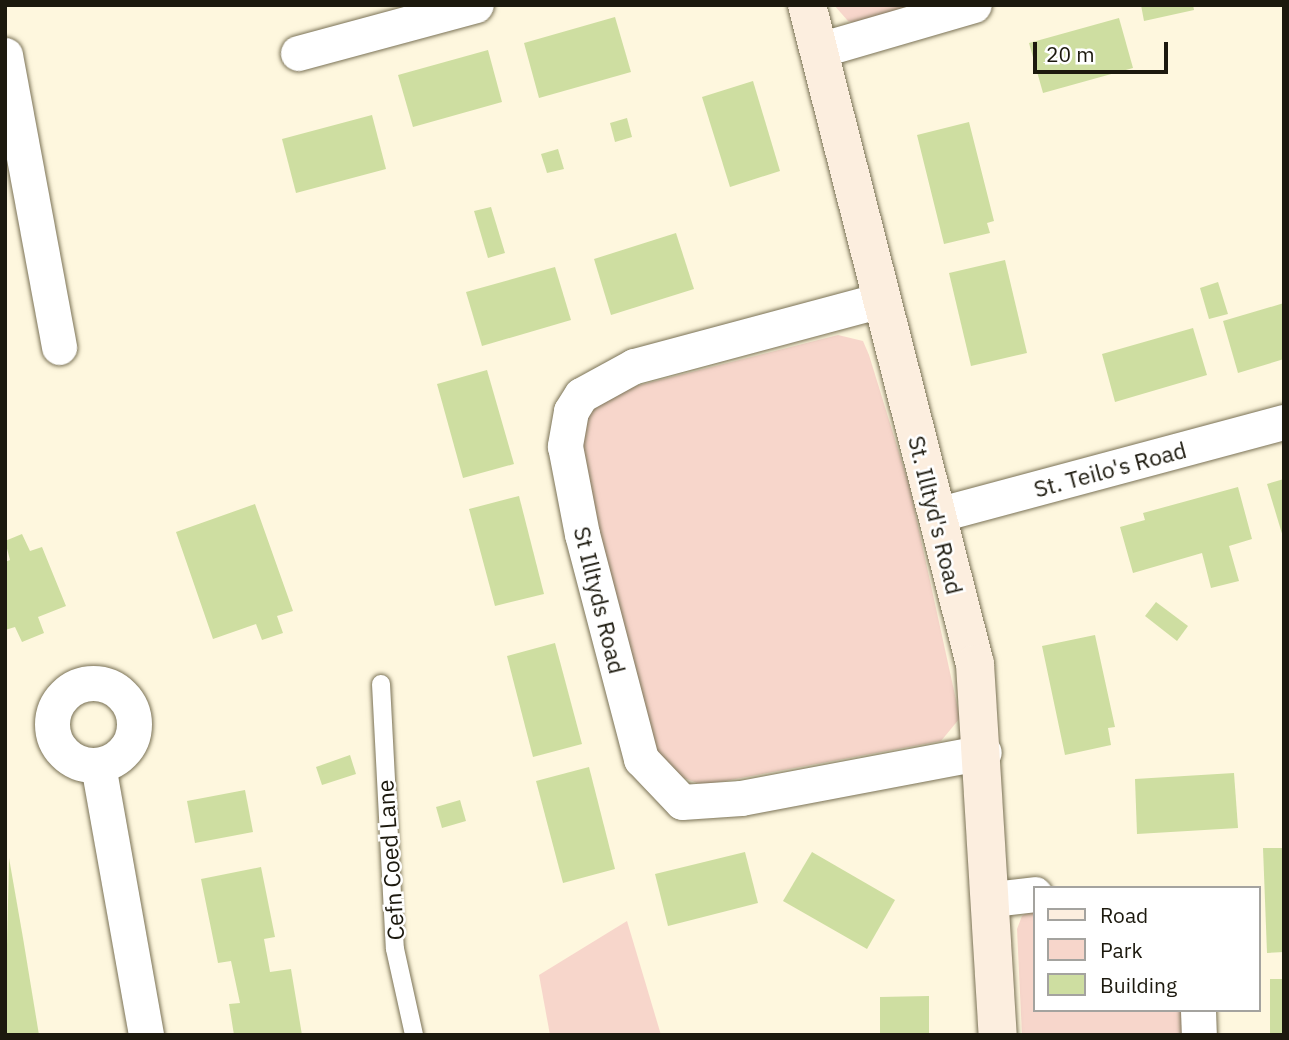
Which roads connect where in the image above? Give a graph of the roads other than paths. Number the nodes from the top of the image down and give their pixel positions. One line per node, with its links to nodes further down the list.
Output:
1 (476, 5): 5 (street)
2 (807, 5): 4 (street, St. Illtyd's Road)
3 (974, 5): 4 (street)
4 (819, 50): 7 (street, St. Illtyd's Road)
5 (298, 53)
6 (5, 55): 8 (street)
7 (881, 300): 10 (street, St. Illtyd's Road); 12 (street, St Illtyds Road)
8 (59, 347)
9 (1284, 422): 10 (street, St. Teilo's Road)
10 (936, 515): 12 (street, St. Illtyd's Road)
11 (381, 684): 18 (lane, Cefn Coed Lane)
12 (984, 752): 15 (street, St. Illtyd's Road)
13 (98, 765): 17 (street)
14 (1034, 894): 15 (street)
15 (992, 899): 19 (street, St. Illtyd's Road)
16 (1198, 1012): 20 (street)
17 (146, 1035)
18 (414, 1035)
19 (998, 1035)
20 (1199, 1035)

